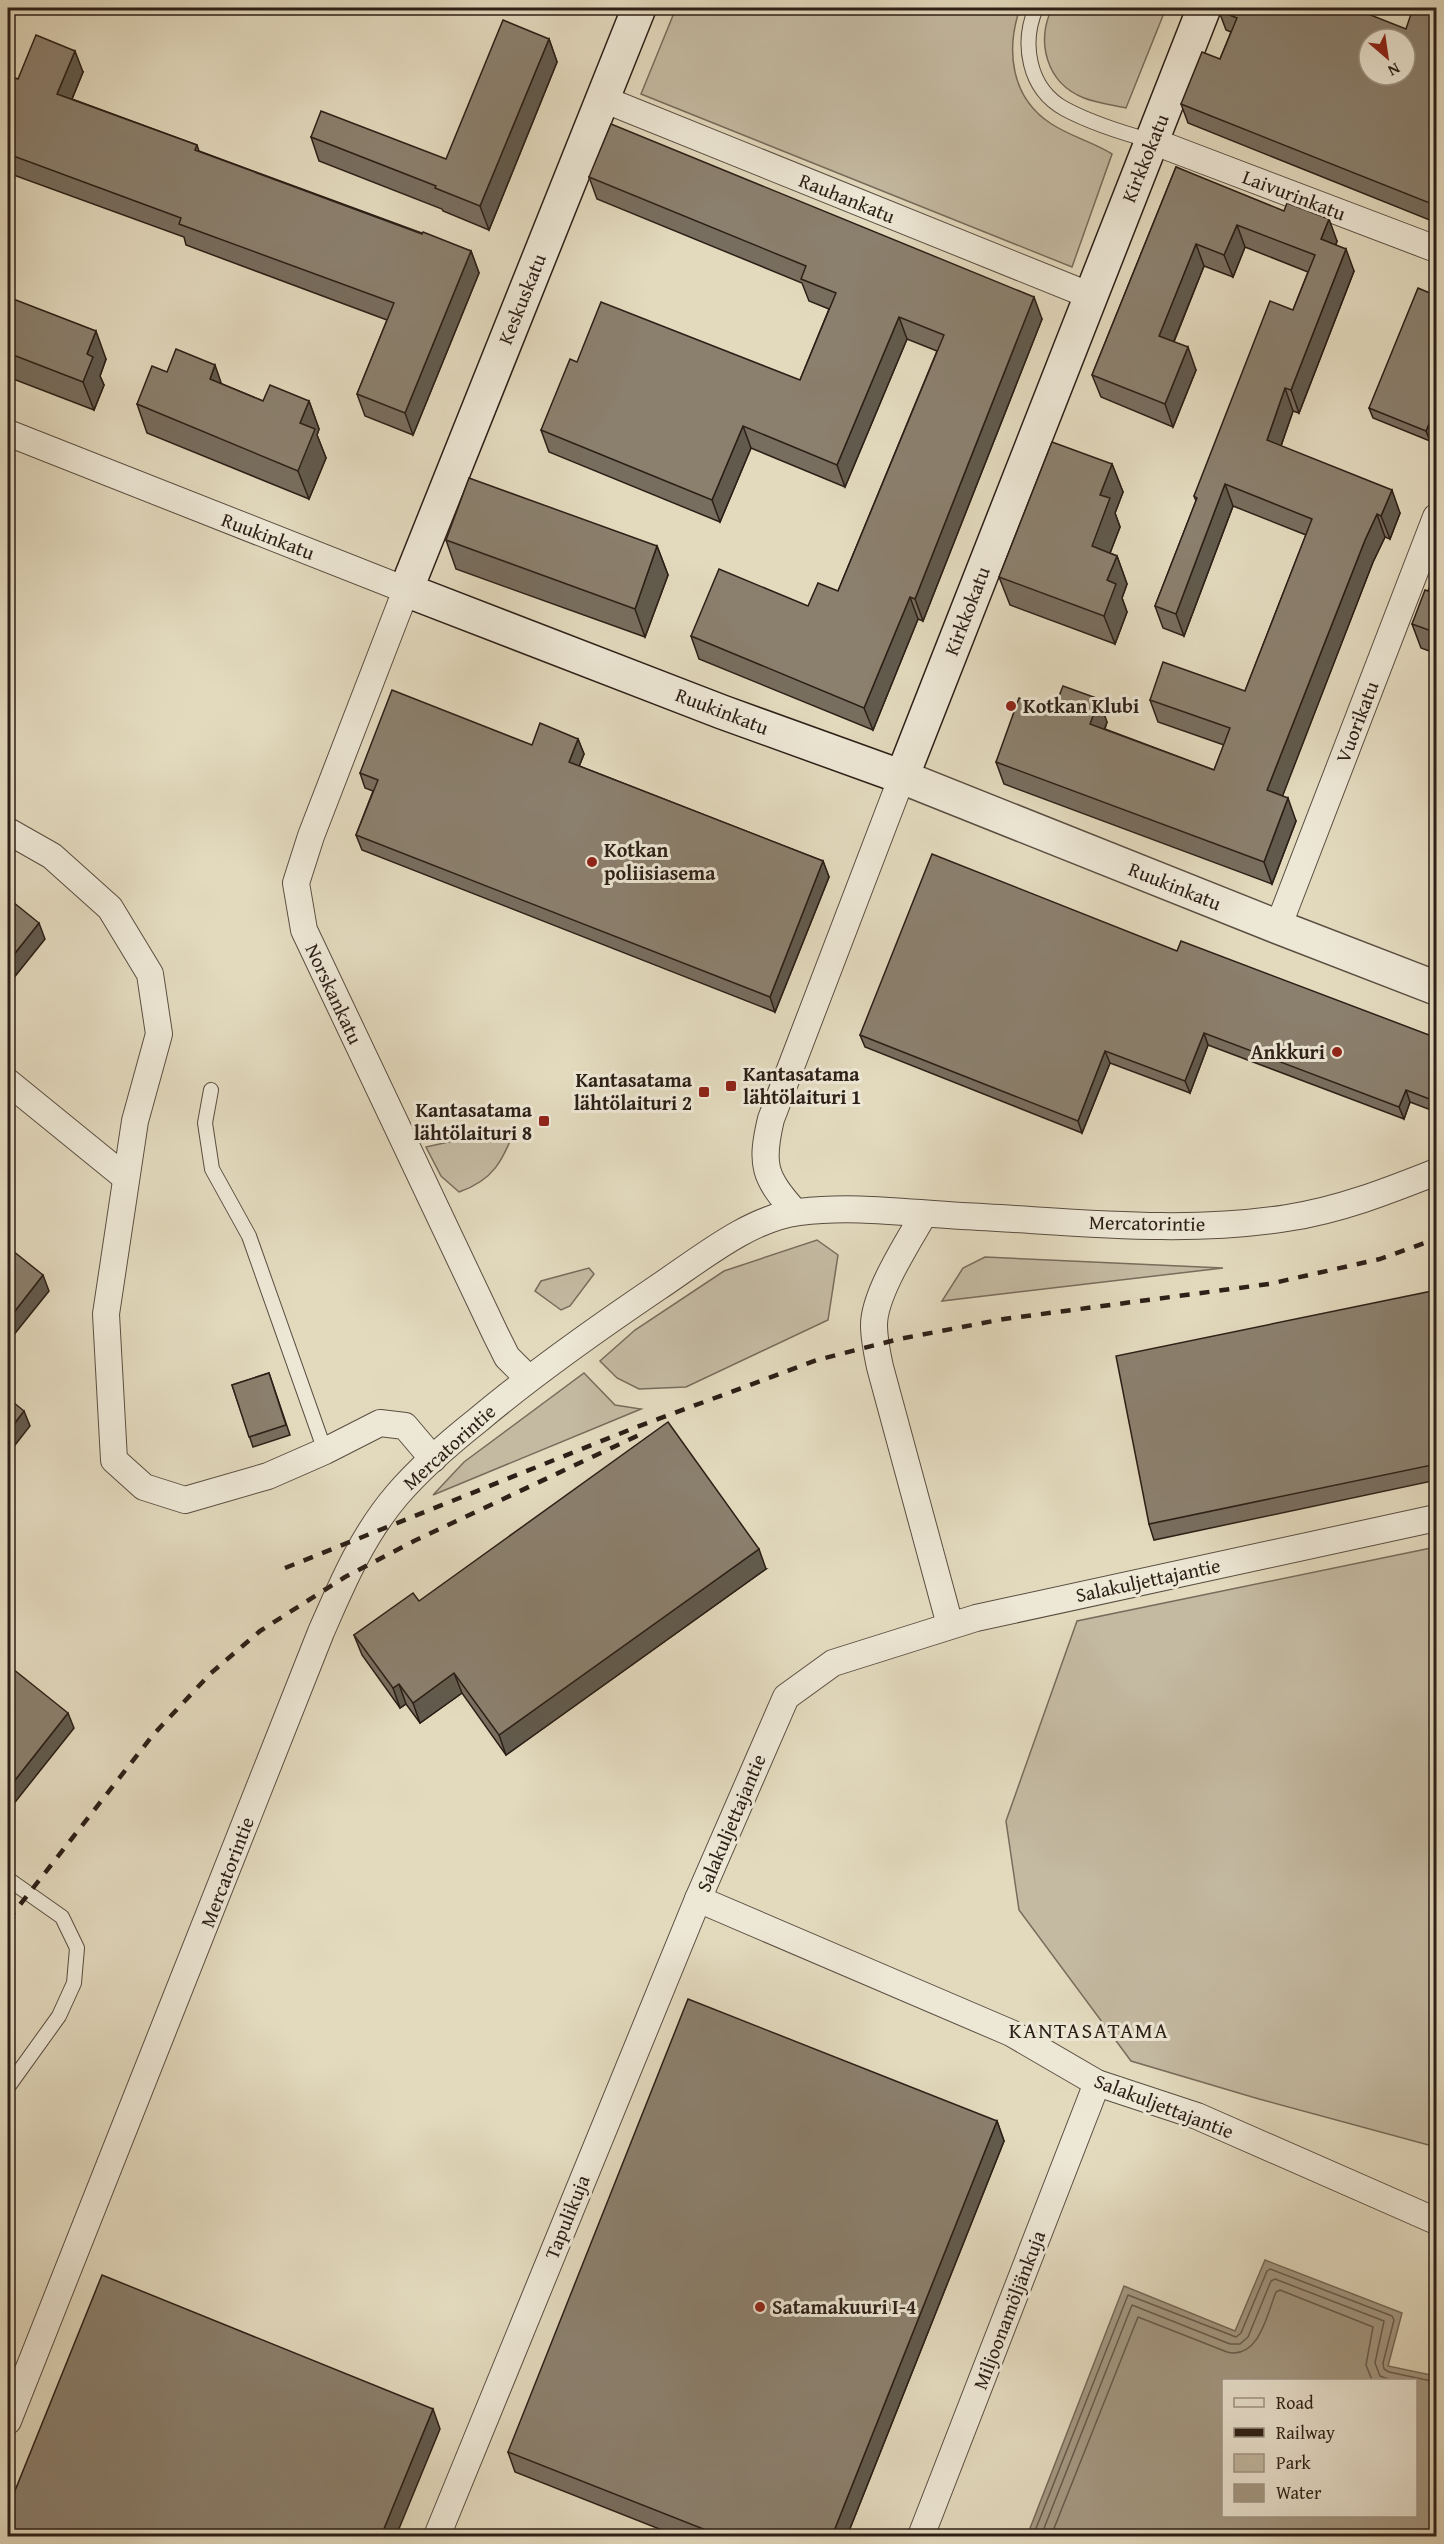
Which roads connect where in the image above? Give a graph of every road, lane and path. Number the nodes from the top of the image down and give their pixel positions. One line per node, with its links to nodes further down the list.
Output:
1 (639, 8): 4 (main road, Keskuskatu)
2 (1036, 8): 5 (lane)
3 (1204, 8): 5 (main road, Kirkkokatu)
4 (603, 99): 7 (street, Rauhankatu); 10 (main road, Keskuskatu)
5 (1152, 141): 6 (street, Laivurinkatu); 7 (main road, Kirkkokatu)
6 (1437, 249)
7 (1091, 296): 11 (main road, Kirkkokatu)
8 (8, 433): 10 (street, Ruukinkatu)
9 (1437, 517): 13 (street, Vuorikatu)
10 (406, 590): 11 (main road, Ruukinkatu); 21 (street, Norskankatu)
11 (902, 777): 13 (main road, Ruukinkatu); 19 (street, Kirkkokatu)
12 (8, 831): 18 (street)
13 (1278, 927): 14 (main road, Ruukinkatu)
14 (1437, 988)
15 (8, 1082): 18 (street)
16 (211, 1090): 22 (lane)
17 (1437, 1172): 20 (street, Mercatorintie)
18 (126, 1178): 22 (street)
19 (795, 1212): 20 (street, Mercatorintie); 21 (street, Mercatorintie)
20 (924, 1214): 25 (street)
21 (528, 1378): 23 (street, Mercatorintie)
22 (325, 1451): 23 (street)
23 (433, 1459): 31 (street, Mercatorintie)
24 (1437, 1518): 25 (street, Salakuljettajantie)
25 (950, 1625): 27 (street, Salakuljettajantie)
26 (8, 1879): 29 (lane)
27 (698, 1899): 28 (street, Salakuljettajantie); 32 (street, Tapulikuja)
28 (1097, 2083): 30 (street, Salakuljettajantie); 33 (street, Miljoonamöljänkuja)
29 (8, 2087)
30 (1437, 2221)
31 (8, 2421)
32 (437, 2536)
33 (921, 2536)

